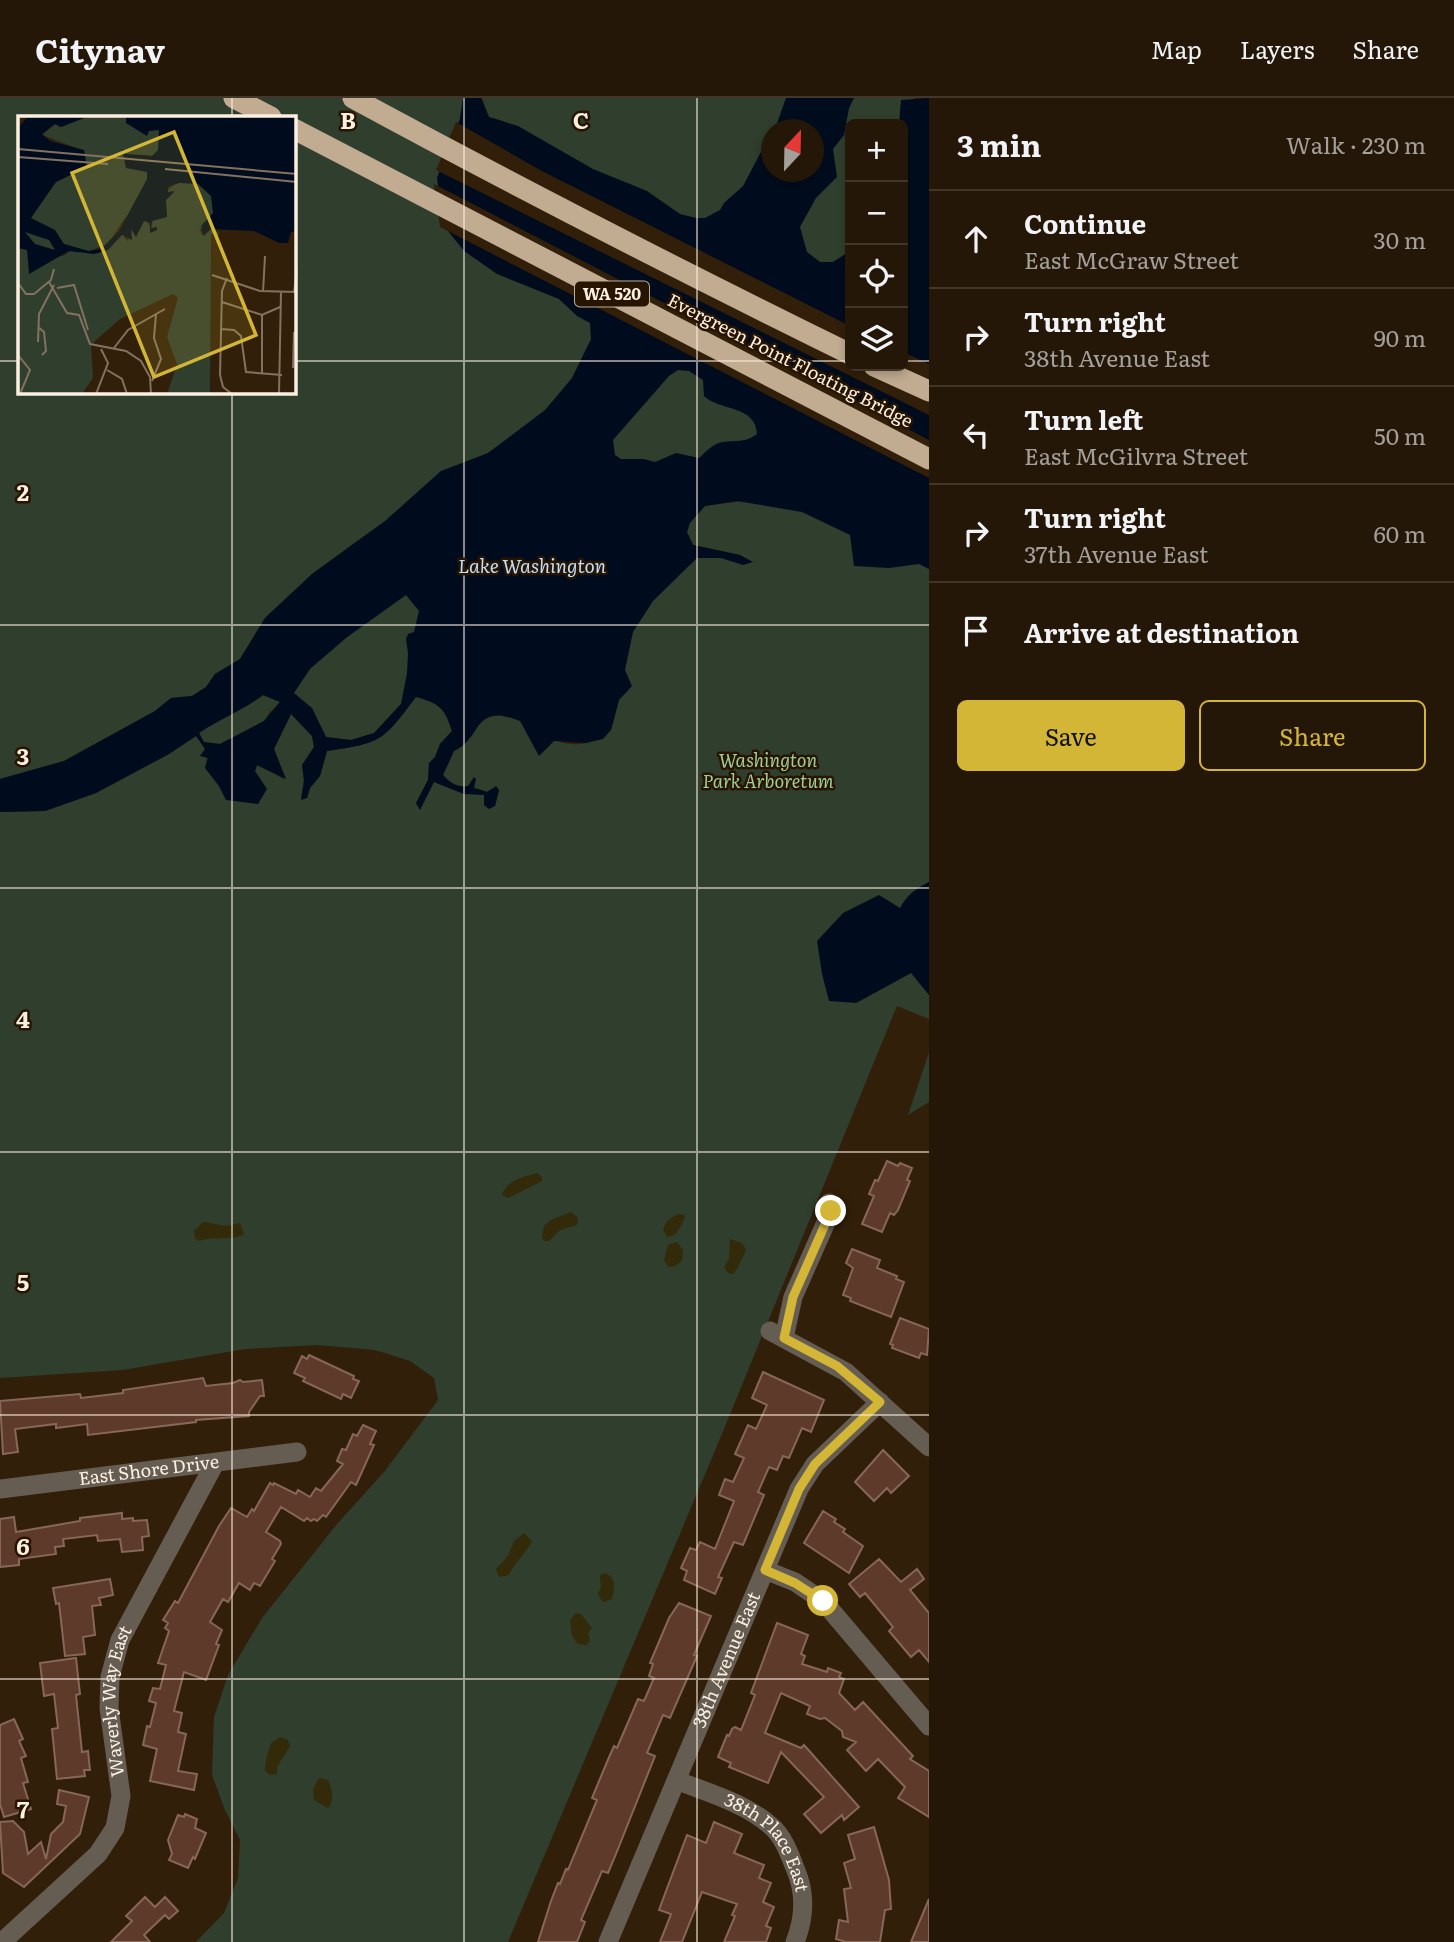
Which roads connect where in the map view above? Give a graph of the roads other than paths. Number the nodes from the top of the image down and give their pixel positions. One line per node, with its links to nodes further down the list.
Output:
1 (234, 98): 3 (highway)
2 (353, 98): 5 (highway, Evergreen Point Floating Bridge / WA 520)
3 (269, 116)
4 (296, 130): 8 (highway, Evergreen Point Floating Bridge / WA 520)
5 (845, 351)
6 (885, 371): 7 (highway, Evergreen Point Floating Bridge)
7 (929, 391)
8 (929, 459)
9 (829, 1203): 10 (street)
10 (880, 1402): 11 (street); 15 (street, 38th Avenue East)
11 (929, 1447)
12 (297, 1451): 13 (street, East Shore Drive)
13 (215, 1463): 14 (street, East Shore Drive); 18 (street, Waverly Way East)
14 (0, 1489)
15 (765, 1570): 16 (street); 17 (street, 38th Avenue East)
16 (929, 1726)
17 (678, 1781): 21 (street, 38th Avenue East); 22 (street, 38th Place East)
18 (22, 1922): 19 (street, Waverly Way East); 20 (street, Waverly Way East)
19 (0, 1930)
20 (2, 1942)
21 (608, 1942)
22 (795, 1942)

